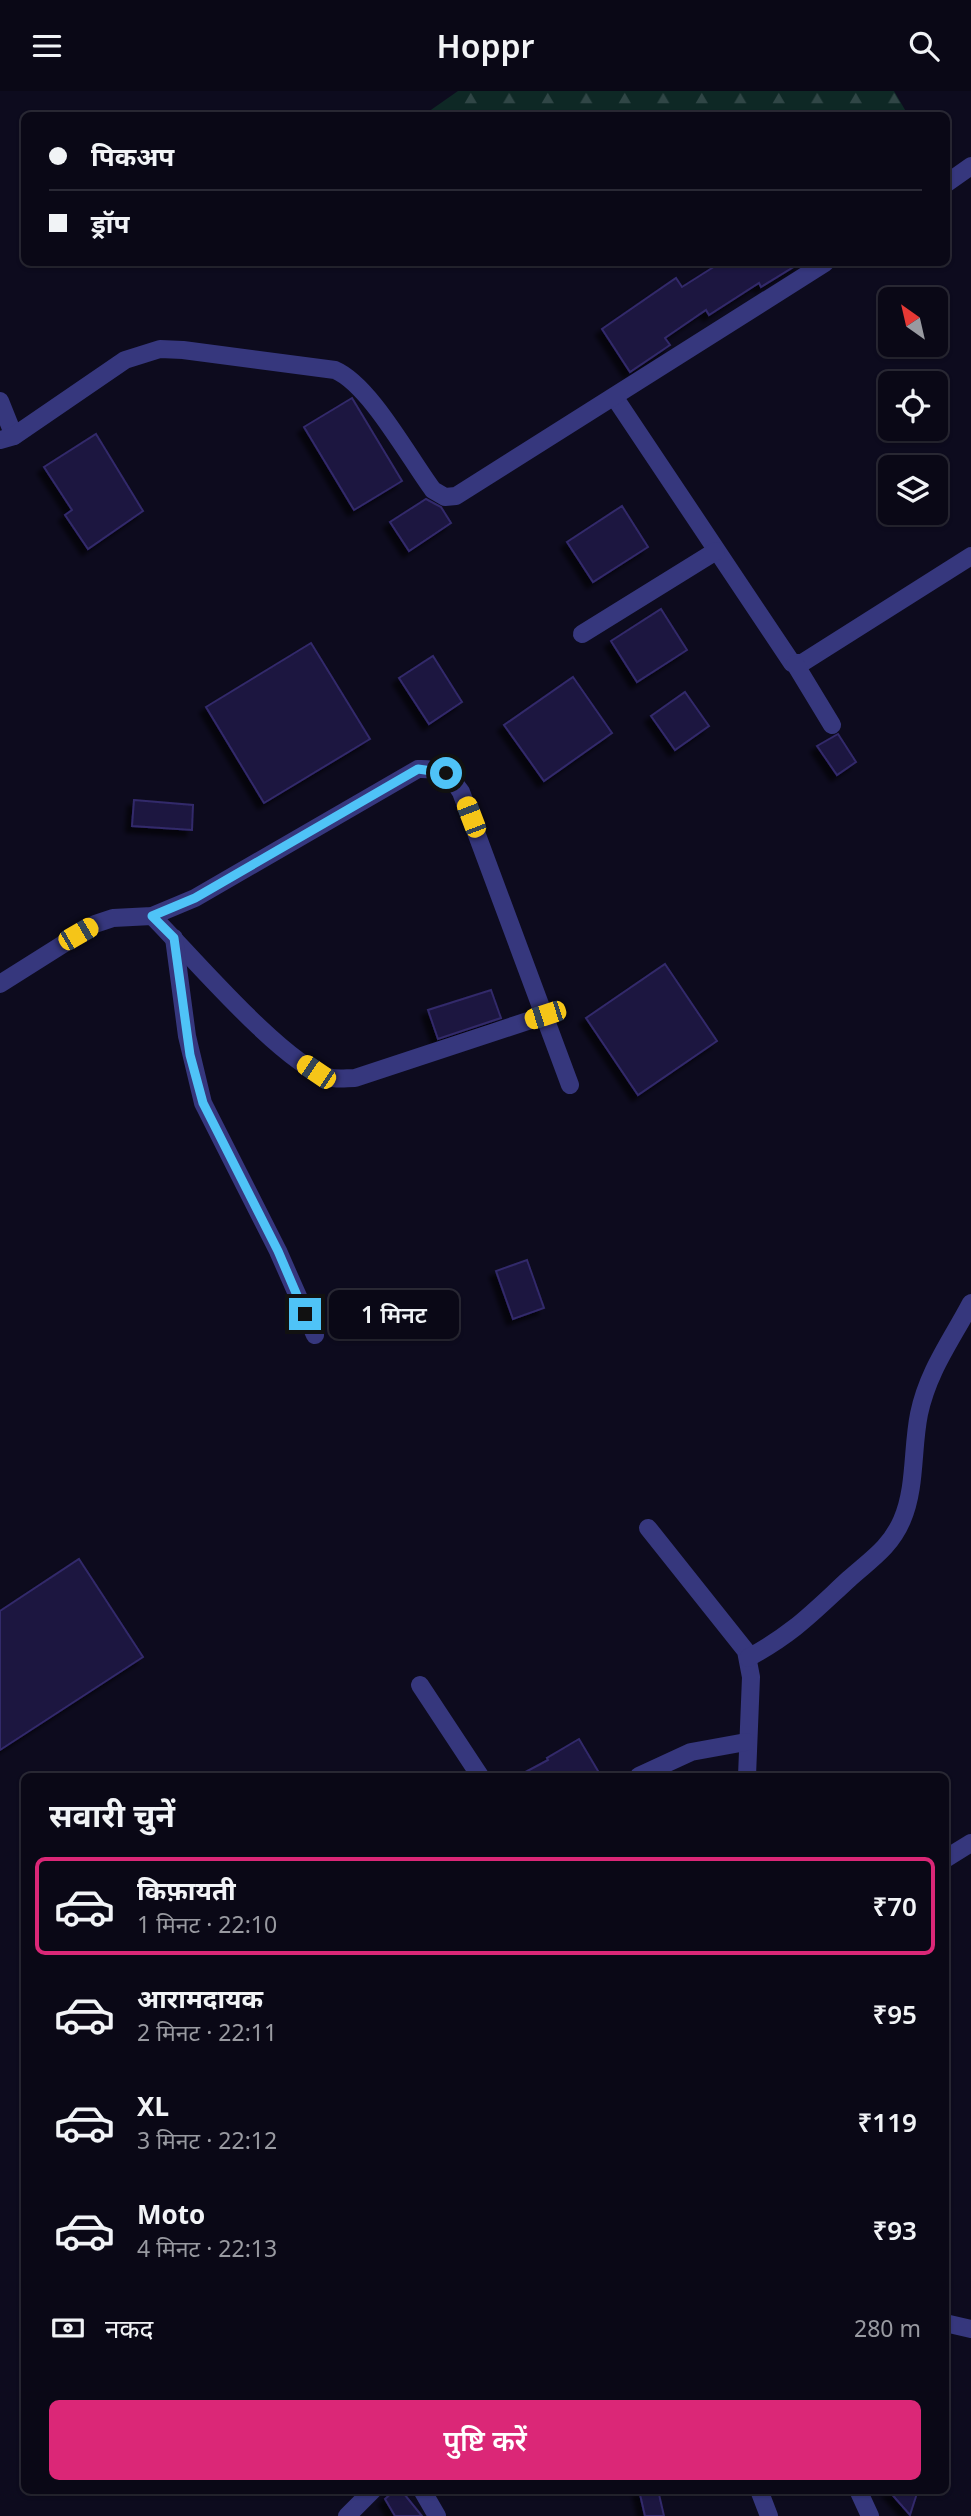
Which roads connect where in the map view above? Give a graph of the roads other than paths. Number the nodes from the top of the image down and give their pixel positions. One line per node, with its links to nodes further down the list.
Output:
1 (971, 166): 2 (street)
2 (950, 181)
3 (820, 266): 4 (street)
4 (615, 398): 6 (street); 7 (street)
5 (0, 401): 6 (street)
6 (7, 438)
7 (716, 551): 9 (street); 10 (street)
8 (971, 557): 10 (street)
9 (582, 634)
10 (795, 664): 11 (street)
11 (832, 725)
12 (152, 916): 13 (street); 14 (street); 15 (street)
13 (174, 938): 15 (street); 18 (street)
14 (0, 984)
15 (545, 1015): 16 (street)
16 (570, 1085)
17 (971, 1303): 20 (street)
18 (315, 1335)
19 (648, 1528): 20 (street)
20 (748, 1658): 22 (street)
21 (421, 1685): 23 (street)
22 (746, 1742): 24 (street); 25 (street)
23 (478, 1773)
24 (646, 1773)
25 (747, 1773)
26 (971, 1843): 27 (street)
27 (949, 1857)
28 (949, 2324): 29 (street)
29 (971, 2329)
30 (369, 2494): 34 (street)
31 (424, 2494): 35 (street)
32 (761, 2494): 36 (street)
33 (860, 2494): 37 (street)
34 (347, 2516)
35 (437, 2516)
36 (769, 2516)
37 (870, 2516)

